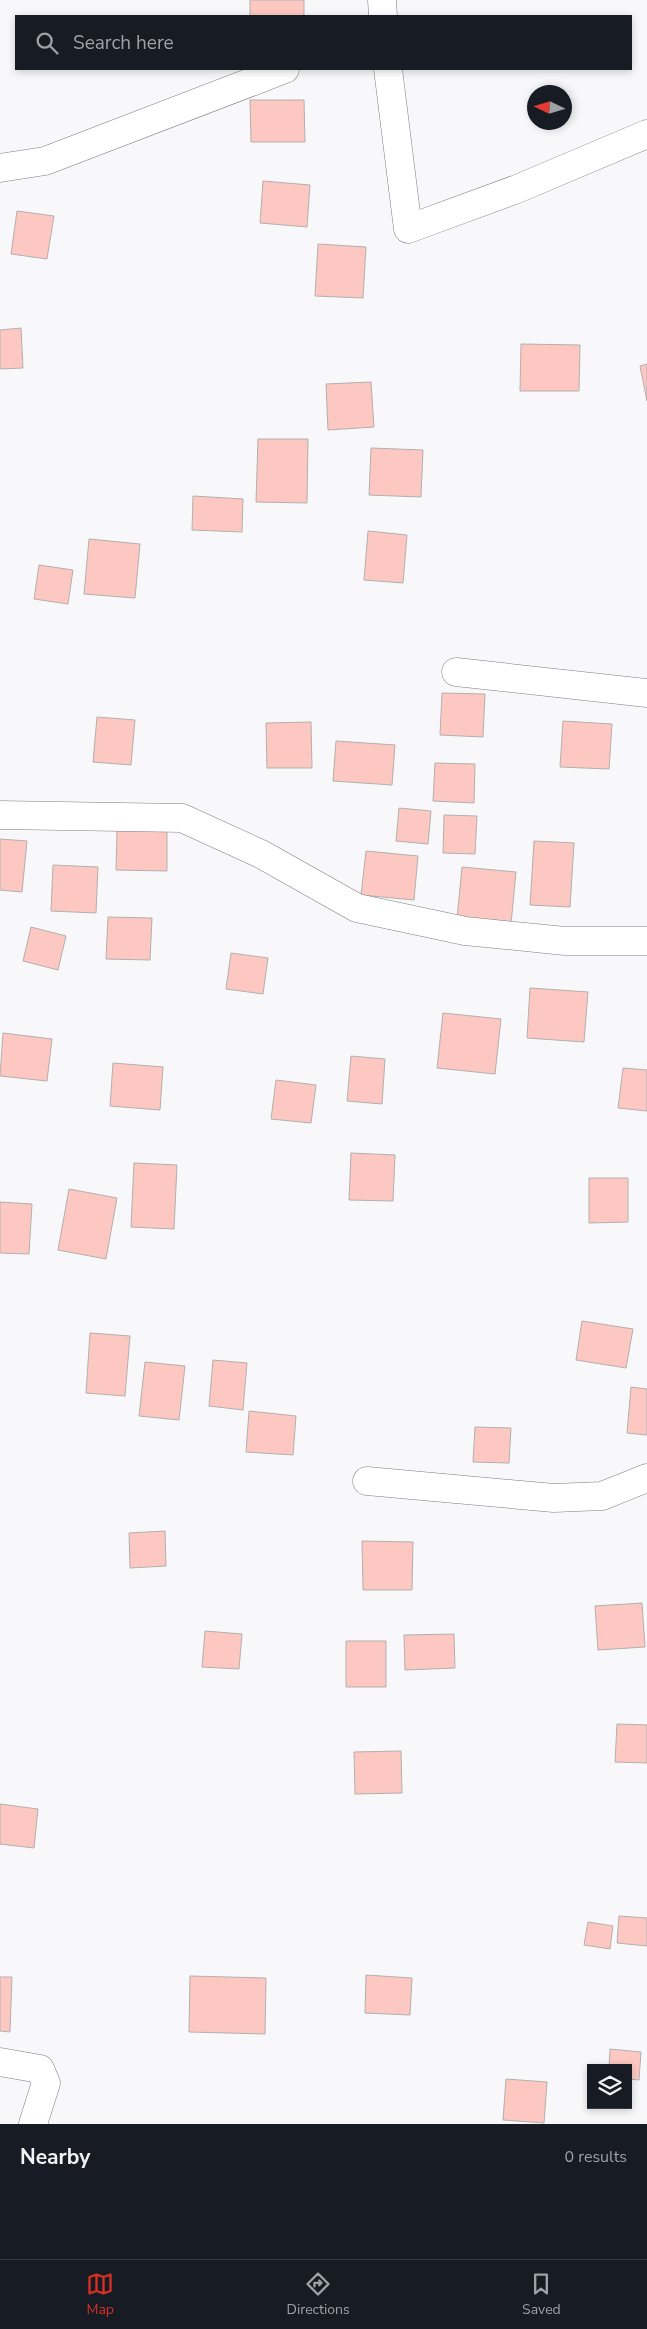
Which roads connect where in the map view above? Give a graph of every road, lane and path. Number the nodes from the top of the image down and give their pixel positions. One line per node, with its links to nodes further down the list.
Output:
1 (382, 0): 2 (street)
2 (383, 15)
3 (282, 70): 6 (street)
4 (388, 70): 5 (street)
5 (647, 134)
6 (0, 168)
7 (456, 672): 8 (street)
8 (647, 694)
9 (0, 815): 10 (street)
10 (647, 941)
11 (647, 1478): 12 (street)
12 (367, 1481)
13 (0, 2062): 14 (street)
14 (33, 2124)

